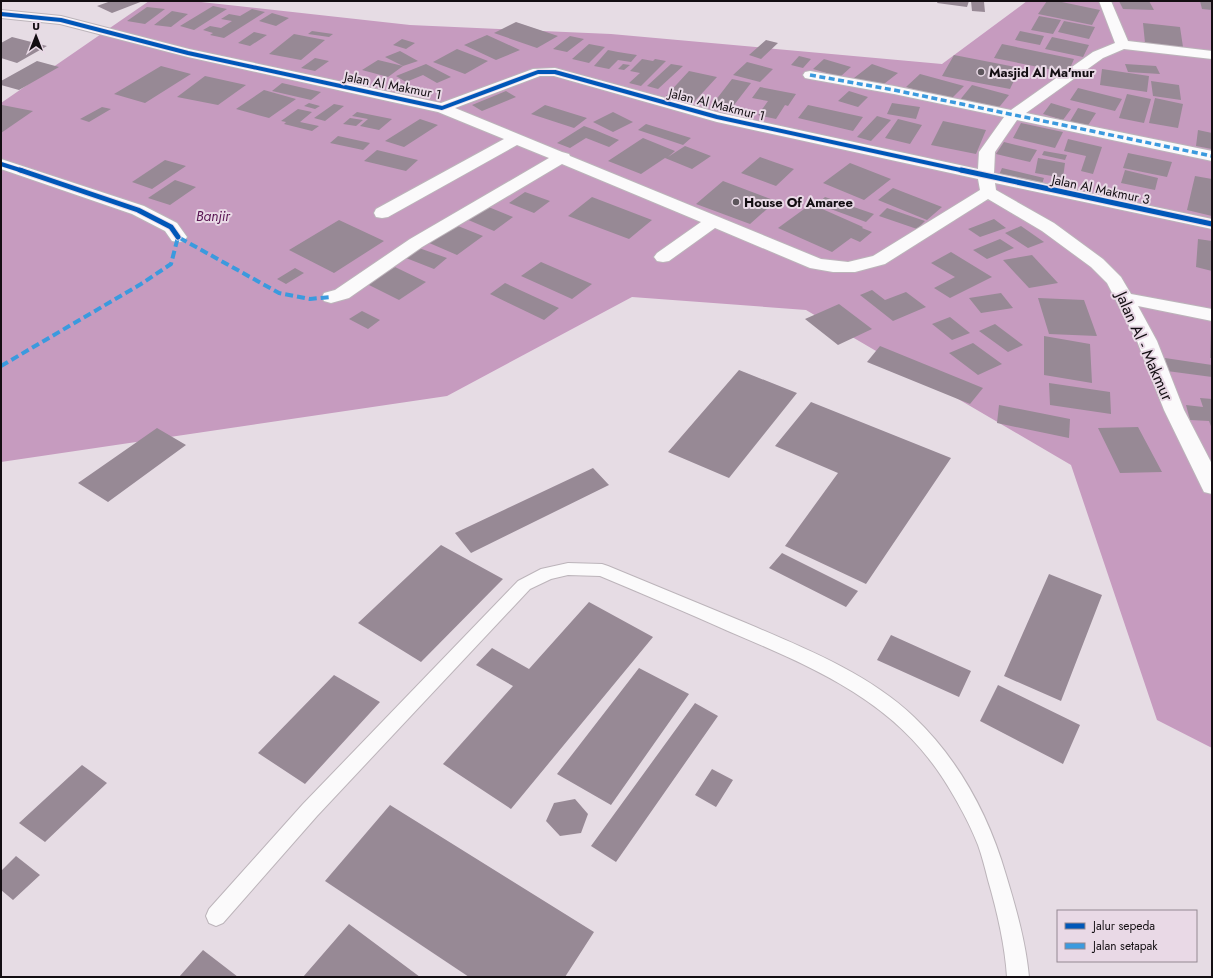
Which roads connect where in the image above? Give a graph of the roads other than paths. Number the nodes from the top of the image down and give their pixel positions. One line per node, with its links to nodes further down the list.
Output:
1 (1105, 1): 4 (street)
2 (31, 3): 3 (street)
3 (1, 14): 7 (street, Jalan Al Makmur 1)
4 (1122, 45): 5 (street); 8 (street)
5 (1212, 55)
6 (810, 75): 8 (street)
7 (442, 108): 9 (street); 13 (street, Jalan Al Makmur 1)
8 (1012, 116): 10 (street); 13 (street)
9 (516, 139): 11 (street); 14 (street)
10 (1212, 156)
11 (563, 157): 15 (street); 19 (street)
12 (1, 164): 17 (street)
13 (987, 184): 15 (street); 16 (street, Jalan Al Makmur 3); 20 (street, Jalan Al - Makmur)
14 (382, 213)
15 (713, 222): 18 (street)
16 (1212, 224)
17 (178, 237)
18 (663, 257)
19 (331, 297)
20 (1125, 298): 21 (street); 22 (street, Jalan Al - Makmur)
21 (1212, 315)
22 (1212, 486)
23 (216, 916): 24 (lane)
24 (1018, 977)

